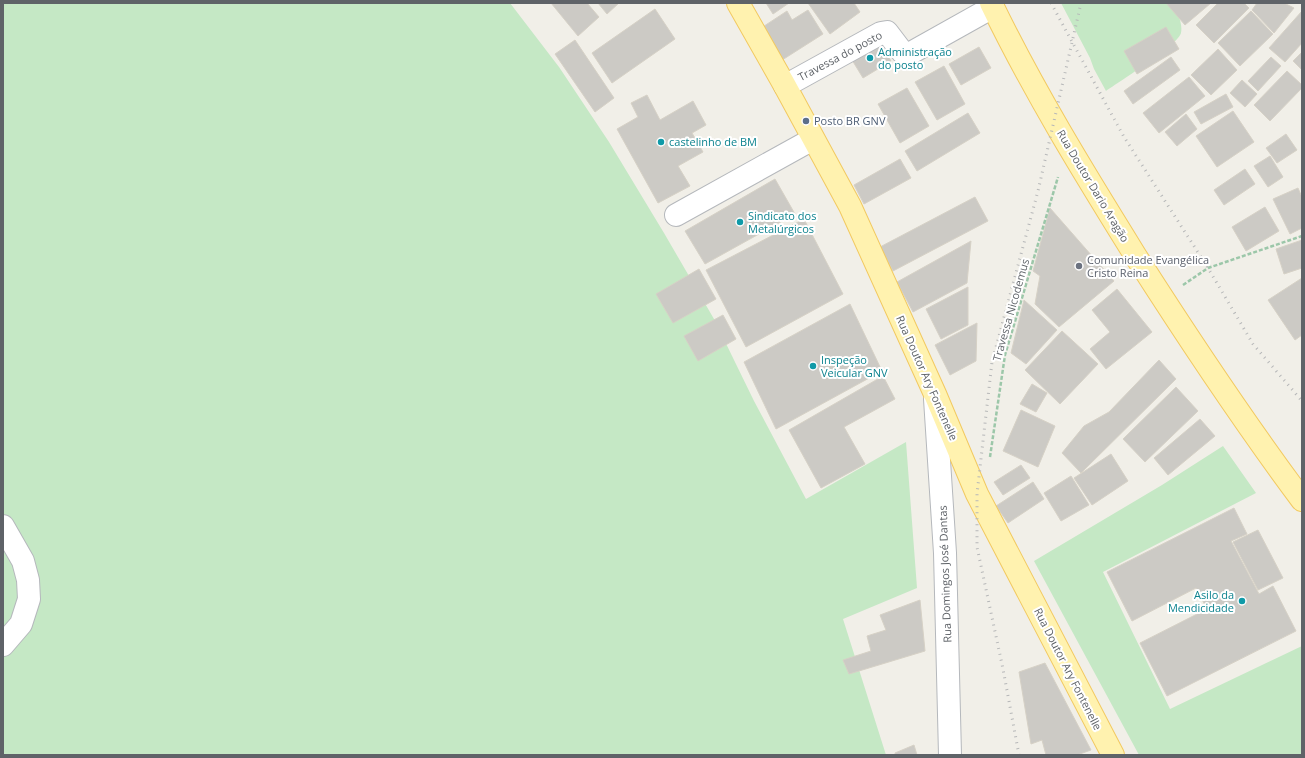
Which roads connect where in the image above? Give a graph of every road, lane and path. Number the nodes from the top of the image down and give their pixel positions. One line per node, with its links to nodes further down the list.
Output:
1 (738, 3): 3 (main road, Rua Doutor Ary Fontenelle)
2 (992, 5): 3 (street, Travessa do posto); 5 (main road, Rua Doutor Dario Aragão)
3 (785, 86): 4 (main road, Rua Doutor Ary Fontenelle)
4 (813, 139): 6 (street); 9 (main road, Rua Doutor Ary Fontenelle)
5 (1067, 145): 8 (main road, Rua Doutor Dario Aragão); 10 (path, Travessa Nicodemus)
6 (676, 215)
7 (1302, 236): 8 (path)
8 (1163, 299): 11 (main road, Rua Doutor Dario Aragão)
9 (935, 394): 14 (street, Rua Domingos José Dantas); 15 (main road, Rua Doutor Ary Fontenelle)
10 (990, 460)
11 (1302, 500)
12 (3, 526): 13 (street)
13 (3, 645)
14 (950, 755)
15 (1113, 755)

